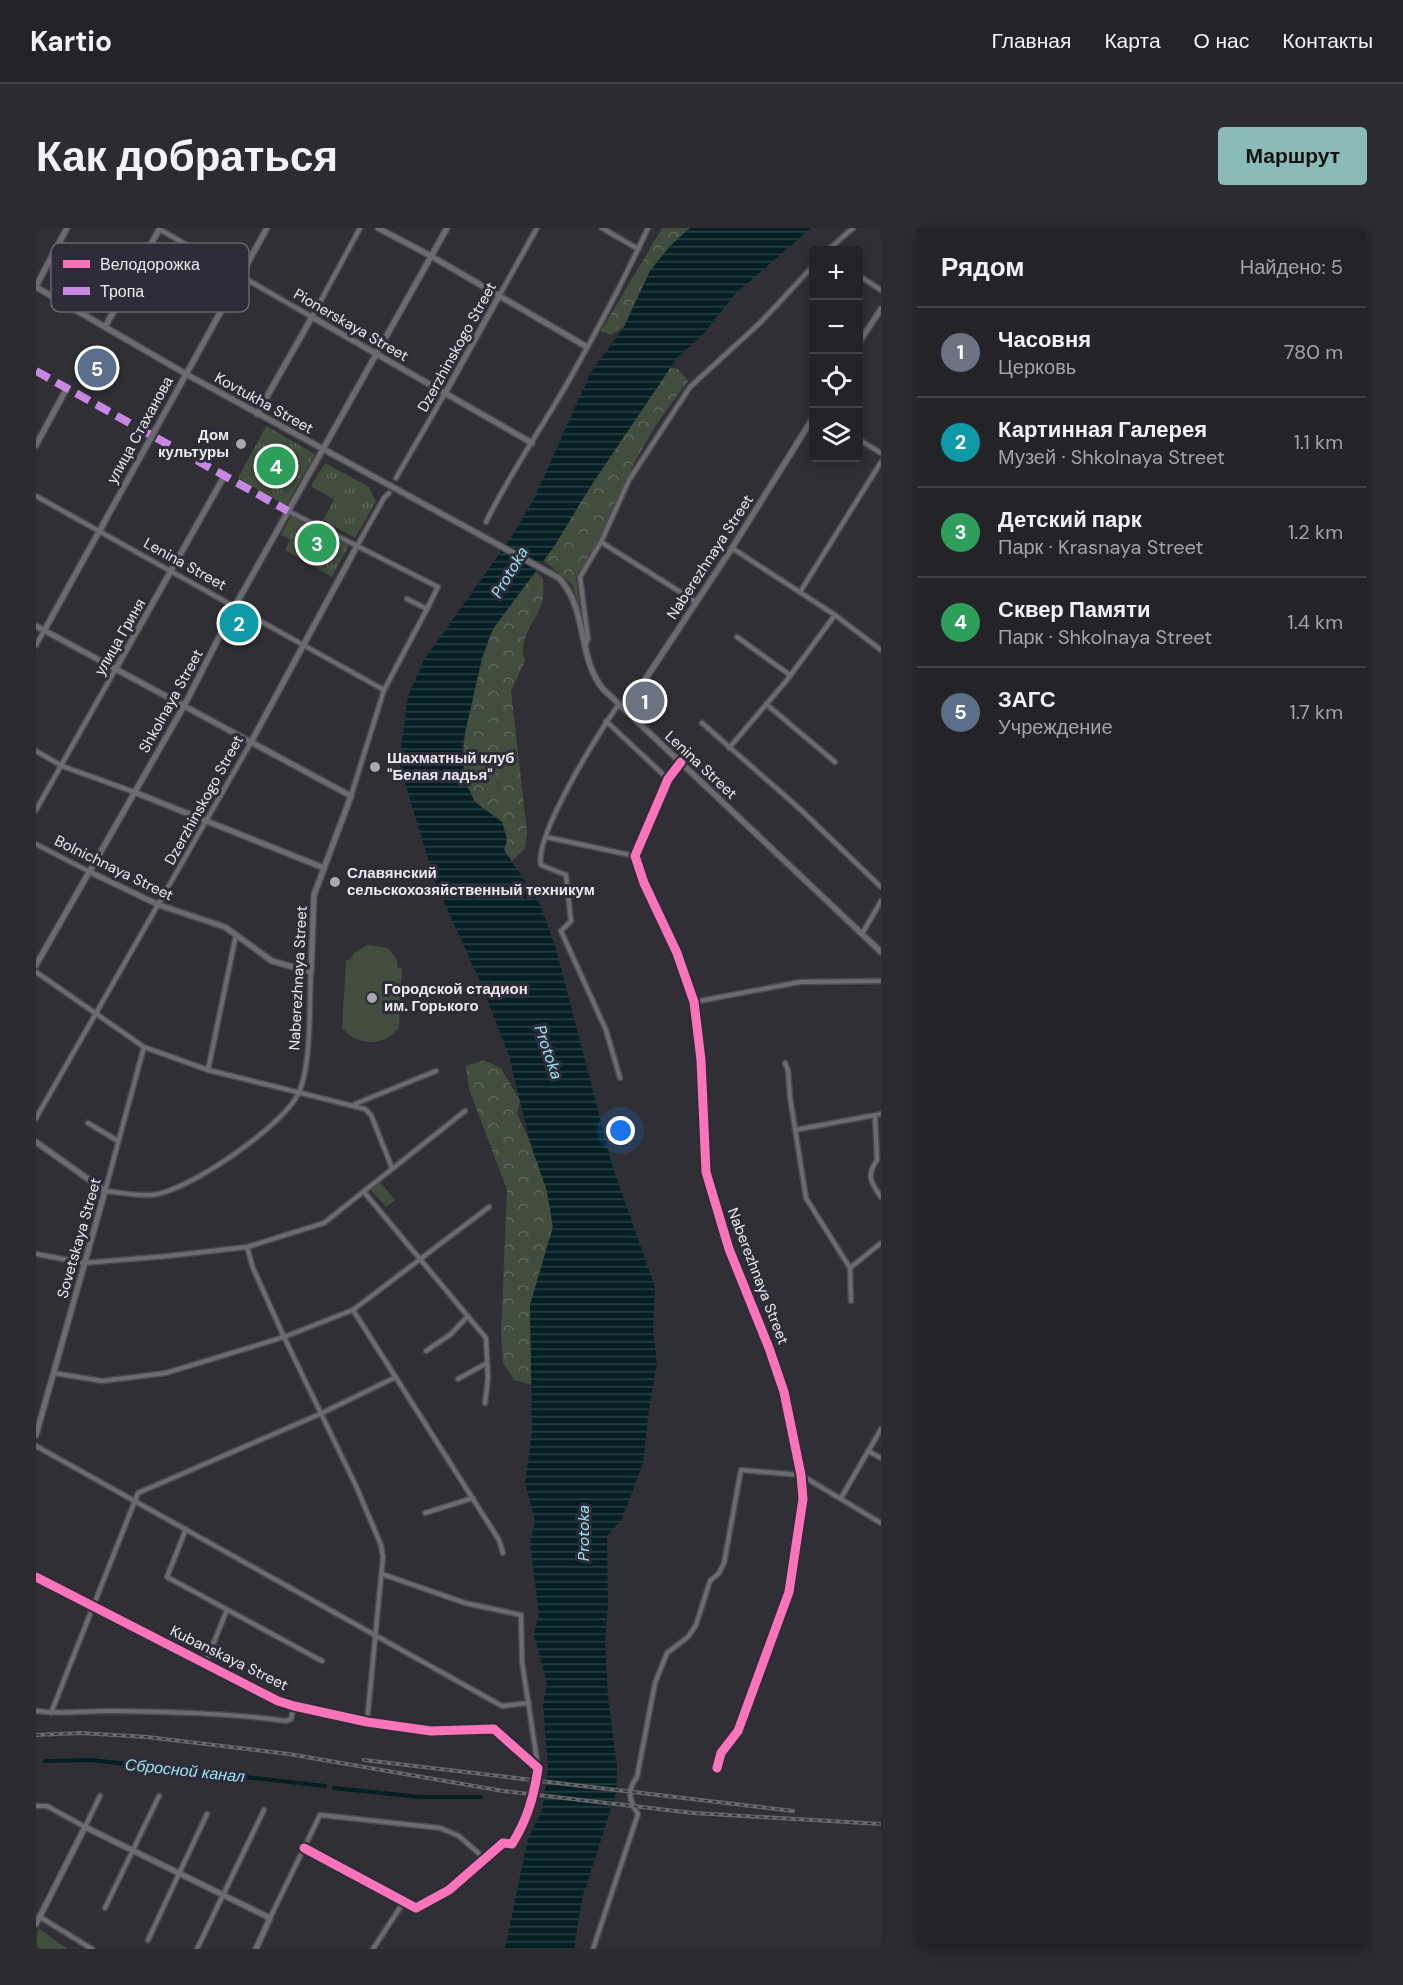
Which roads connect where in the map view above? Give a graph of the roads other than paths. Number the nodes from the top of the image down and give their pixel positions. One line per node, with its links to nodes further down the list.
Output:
1 (67, 228): 11 (street)
2 (159, 228): 12 (street); 13 (street, Pionerskaya Street)
3 (267, 228): 18 (street, улица Стаханова)
4 (360, 228): 30 (street)
5 (378, 228): 16 (street)
6 (447, 228): 16 (street, Shkolnaya Street)
7 (537, 228): 25 (street, Dzerzhinskogo Street)
8 (602, 228): 15 (street)
9 (648, 228): 15 (street)
10 (853, 228): 14 (street)
11 (59, 243)
12 (151, 243)
13 (185, 243)
14 (833, 246)
15 (638, 249): 33 (street)
16 (431, 256): 25 (street); 34 (street, Shkolnaya Street)
17 (51, 258): 22 (street)
18 (249, 259)
19 (809, 269): 53 (street)
20 (863, 278): 23 (street)
21 (249, 280): 30 (street, Pionerskaya Street)
22 (36, 287): 24 (street, Kovtukha Street)
23 (881, 290)
24 (51, 296)
25 (499, 296): 33 (street); 37 (street, Dzerzhinskogo Street)
26 (881, 309): 32 (street)
27 (79, 312): 31 (street, Kovtukha Street)
28 (113, 312): 31 (street)
29 (220, 312): 35 (street, улица Стаханова)
30 (312, 317): 34 (street, Pionerskaya Street); 38 (street)
31 (105, 327): 35 (street, Kovtukha Street)
32 (863, 336)
33 (587, 347): 41 (street)
34 (377, 353): 37 (street, Pionerskaya Street); 43 (street, Shkolnaya Street)
35 (186, 374): 38 (street, Kovtukha Street); 52 (street, улица Стаханова)
36 (68, 388): 42 (street)
37 (444, 394): 41 (street, Pionerskaya Street); 47 (street, Dzerzhinskogo Street)
38 (257, 414): 43 (street, Kovtukha Street)
39 (809, 423): 55 (street, Naberezhnaya Street)
40 (863, 442): 44 (street)
41 (532, 443): 51 (street)
42 (36, 445)
43 (323, 449): 50 (street, Shkolnaya Street); 56 (street, Kovtukha Street)
44 (881, 453)
45 (881, 462): 58 (street)
46 (225, 475): 57 (street, улица Гриня)
47 (396, 478)
48 (389, 493): 54 (street, Dzerzhinskogo Street)
49 (36, 496): 52 (street, Lenina Street)
50 (288, 511): 54 (street); 61 (street, Shkolnaya Street)
51 (486, 522)
52 (99, 530): 57 (street, Lenina Street); 65 (street, улица Стаханова)
53 (601, 542): 60 (street); 69 (street)
54 (357, 546): 62 (street); 68 (street, Dzerzhinskogo Street)
55 (732, 548): 58 (street); 60 (street, Naberezhnaya Street)
56 (547, 570): 69 (street, Lenina Street)
57 (171, 571): 61 (street, Lenina Street); 71 (street, улица Гриня)
58 (801, 592): 63 (street)
59 (407, 599): 62 (street)
60 (696, 602): 77 (street, Naberezhnaya Street)
61 (235, 606): 68 (street, Lenina Street); 76 (street, Shkolnaya Street)
62 (428, 609): 73 (street)
63 (835, 615): 70 (street); 72 (street)
64 (36, 626): 65 (street)
65 (44, 631): 67 (street, улица Стаханова); 71 (street)
66 (737, 638): 72 (street)
67 (36, 645)
68 (303, 646): 73 (street, Lenina Street); 80 (street, Dzerzhinskogo Street)
69 (585, 647): 75 (street, Lenina Street)
70 (881, 650)
71 (114, 670): 76 (street); 85 (street, улица Гриня)
72 (790, 675): 74 (street)
73 (384, 690): 88 (street)
74 (766, 704): 81 (street); 84 (street)
75 (619, 705): 77 (street, Lenina Street); 78 (street)
76 (183, 706): 80 (street); 87 (street, Shkolnaya Street)
77 (625, 710): 83 (street, Lenina Street)
78 (606, 722): 86 (street); 91 (street)
79 (702, 723): 81 (street, Lenina Street)
80 (250, 744): 88 (street); 90 (street, Dzerzhinskogo Street)
81 (729, 748): 96 (street, Lenina Street)
82 (36, 752): 85 (street)
83 (681, 762): 86 (street); 100 (street, Lenina Street)
84 (835, 762)
85 (62, 766): 87 (street); 89 (street, улица Гриня)
86 (668, 779): 93 (street)
87 (134, 792): 90 (street); 95 (street, Shkolnaya Street)
88 (351, 796): 94 (street, Naberezhnaya Street)
89 (36, 810)
90 (205, 821): 94 (street); 98 (street, Dzerzhinskogo Street)
91 (546, 837): 93 (street); 112 (street)
92 (36, 844): 95 (street, Bolnichnaya Street)
93 (635, 856): 106 (street, Naberezhnaya Street)
94 (324, 868): 104 (street, Naberezhnaya Street)
95 (90, 872): 98 (street, Bolnichnaya Street); 102 (street, Shkolnaya Street)
96 (881, 887)
97 (881, 901): 100 (street)
98 (159, 906): 99 (street, Bolnichnaya Street); 107 (street, Dzerzhinskogo Street)
99 (236, 934): 104 (street, Bolnichnaya Street); 110 (street)
100 (862, 934): 101 (street, Lenina Street)
101 (881, 952)
102 (36, 965)
103 (36, 972): 107 (street)
104 (311, 972): 113 (street, Naberezhnaya Street)
105 (881, 981): 106 (street)
106 (694, 1002): 150 (street, Naberezhnaya Street)
107 (96, 1014): 108 (street); 118 (street, Dzerzhinskogo Street)
108 (144, 1047): 110 (street); 121 (street, Sovetskaya Street)
109 (785, 1064): 120 (street)
110 (208, 1070): 113 (street)
111 (436, 1071): 114 (street)
112 (620, 1078)
113 (298, 1094): 114 (street); 124 (street)
114 (355, 1105): 123 (street)
115 (465, 1111): 123 (street)
116 (881, 1114): 117 (street)
117 (875, 1116): 120 (street); 126 (street)
118 (36, 1118)
119 (88, 1123): 121 (street)
120 (795, 1130): 133 (street)
121 (118, 1141): 124 (street, Sovetskaya Street)
122 (36, 1142): 124 (street)
123 (392, 1168): 125 (street)
124 (105, 1191): 132 (street, Sovetskaya Street)
125 (364, 1192): 129 (street); 131 (street)
126 (881, 1197)
127 (489, 1207): 131 (street)
128 (881, 1243): 133 (street)
129 (247, 1248): 132 (street); 137 (street)
130 (36, 1254): 132 (street)
131 (419, 1260): 135 (street); 136 (street)
132 (84, 1263): 140 (street, Sovetskaya Street)
133 (850, 1268): 134 (street)
134 (851, 1301)
135 (353, 1310): 137 (street); 141 (street)
136 (468, 1316): 138 (street); 139 (street)
137 (284, 1337): 140 (street); 144 (street)
138 (426, 1351)
139 (487, 1363): 142 (street); 143 (street)
140 (54, 1373): 146 (street, Sovetskaya Street)
141 (396, 1377): 144 (street); 151 (street)
142 (458, 1378)
143 (485, 1403)
144 (320, 1414): 153 (street); 158 (street)
145 (881, 1429): 148 (street)
146 (36, 1435)
147 (36, 1446): 153 (street)
148 (868, 1451): 149 (street); 152 (street)
149 (881, 1458)
150 (801, 1475): 152 (street); 171 (street, Naberezhnaya Street); 193 (street)
151 (473, 1498): 154 (street); 157 (street)
152 (841, 1498): 155 (street)
153 (133, 1500): 156 (street); 160 (street)
154 (425, 1513)
155 (881, 1523)
156 (186, 1529): 161 (street); 162 (street)
157 (503, 1553)
158 (382, 1574): 162 (street); 165 (street)
159 (36, 1576): 160 (street, Kubanskaya Street)
160 (92, 1607): 164 (street, Kubanskaya Street); 168 (street)
161 (227, 1610): 163 (street); 164 (street)
162 (376, 1636): 165 (street); 169 (street)
163 (322, 1661)
164 (205, 1664): 166 (street, Kubanskaya Street)
165 (529, 1703): 170 (street)
166 (294, 1706): 168 (street); 169 (street, Kubanskaya Street)
167 (36, 1711): 168 (street)
168 (51, 1713)
169 (367, 1722): 170 (street, Kubanskaya Street)
170 (538, 1768): 180 (street)
171 (717, 1768)
172 (100, 1796): 177 (street)
173 (159, 1796): 179 (street)
174 (36, 1806): 177 (street)
175 (264, 1810): 182 (street)
176 (207, 1814): 181 (street)
177 (85, 1827): 179 (street); 185 (street)
178 (304, 1848): 180 (street); 183 (street); 186 (street)
179 (132, 1850): 181 (street); 184 (street)
180 (485, 1859): 183 (street)
181 (179, 1873): 182 (street); 188 (street)
182 (224, 1895): 186 (street); 190 (street)
183 (403, 1904): 192 (street)
184 (105, 1908)
185 (40, 1917): 187 (street); 189 (street)
186 (270, 1918): 191 (street)
187 (36, 1924)
188 (147, 1940)
189 (92, 1949)
190 (197, 1949)
191 (257, 1949)
192 (373, 1949)
193 (593, 1949)

